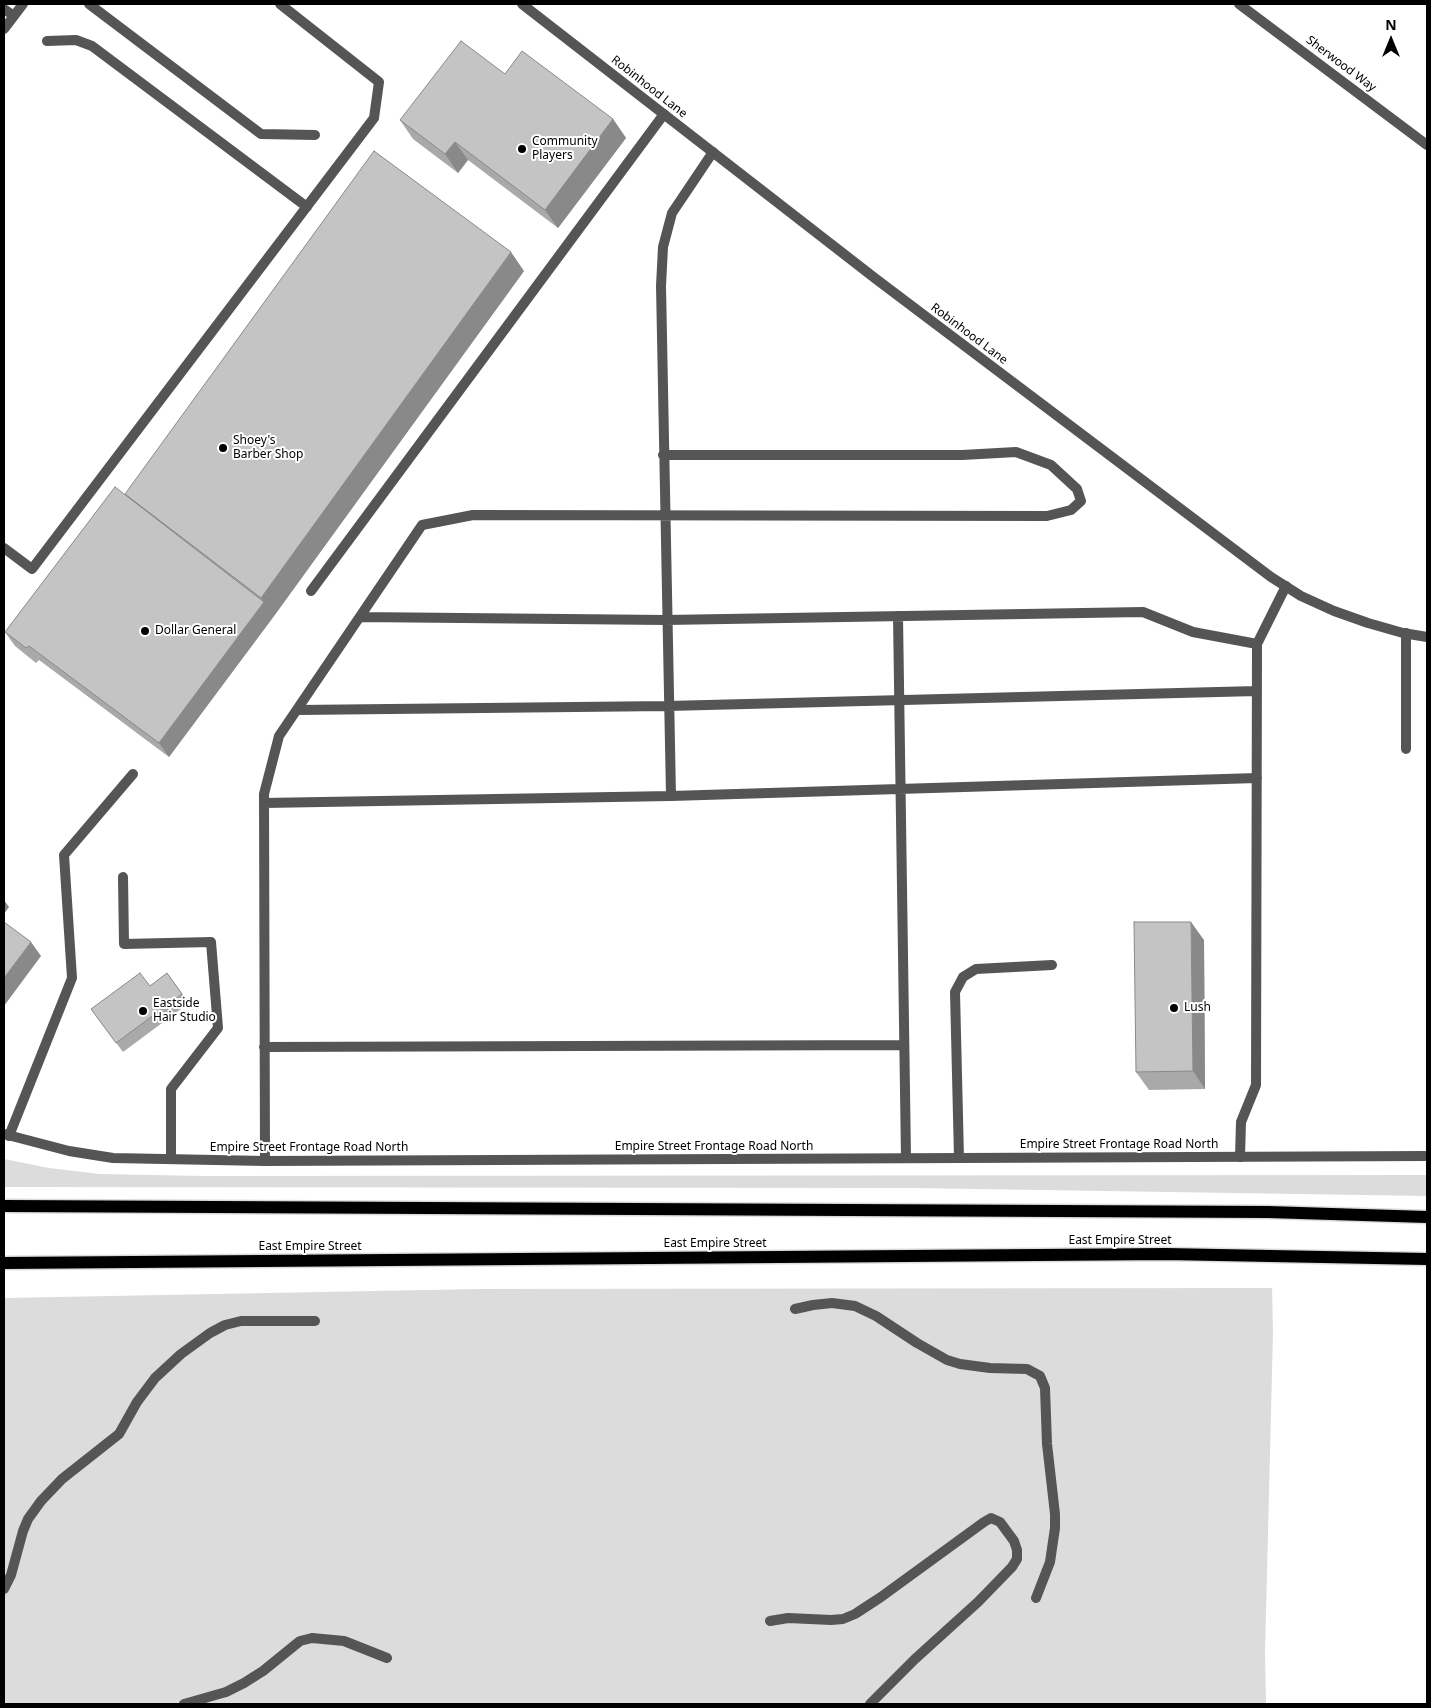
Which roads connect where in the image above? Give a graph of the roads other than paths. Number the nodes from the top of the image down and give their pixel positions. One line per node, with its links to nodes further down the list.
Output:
1 (23, 4): 7 (street)
2 (89, 4): 11 (street)
3 (280, 4): 14 (street)
4 (522, 4): 10 (street, Robinhood Lane)
5 (1239, 4): 12 (street, Sherwood Way)
6 (4, 8): 7 (street)
7 (14, 16): 8 (street)
8 (4, 29)
9 (47, 40): 14 (street)
10 (664, 114): 13 (street, Robinhood Lane); 19 (street)
11 (315, 135)
12 (1427, 145)
13 (713, 152): 15 (street); 18 (street, Robinhood Lane)
14 (307, 207): 17 (street)
15 (663, 455): 16 (street); 16 (street)
16 (664, 516): 21 (street); 22 (street)
17 (4, 548)
18 (1286, 586): 23 (street, Robinhood Lane); 25 (street)
19 (311, 592)
20 (898, 616): 22 (street); 25 (street); 27 (street)
21 (360, 617): 22 (street); 29 (street)
22 (666, 620): 28 (street)
23 (1406, 633): 24 (street, Robinhood Lane); 30 (street)
24 (1427, 637)
25 (1257, 644): 26 (street)
26 (1257, 691): 27 (street); 32 (street)
27 (900, 700): 28 (street); 33 (street)
28 (668, 706): 29 (street); 34 (street)
29 (297, 710): 35 (street)
30 (1406, 748)
31 (132, 774): 40 (street)
32 (1257, 778): 33 (street); 42 (street)
33 (900, 789): 34 (street); 38 (street)
34 (671, 796): 35 (street)
35 (264, 803): 39 (street)
36 (123, 877): 45 (street)
37 (1052, 965): 44 (street)
38 (904, 1045): 39 (street); 43 (street)
39 (264, 1047): 46 (street)
40 (7, 1135): 45 (street, Empire Street Frontage Road North)
41 (1427, 1156): 42 (street, Empire Street Frontage Road North)
42 (1240, 1157): 44 (street, Empire Street Frontage Road North)
43 (906, 1158): 44 (street, Empire Street Frontage Road North); 46 (street, Empire Street Frontage Road North)
44 (958, 1158)
45 (171, 1159): 46 (street, Empire Street Frontage Road North)
46 (265, 1161)
47 (4, 1206): 48 (main road)
48 (1427, 1217)
49 (1427, 1259): 50 (main road, East Empire Street)
50 (4, 1263)
51 (795, 1309): 54 (street)
52 (315, 1321): 53 (street)
53 (4, 1589)
54 (1036, 1598)
55 (770, 1621): 58 (street)
56 (387, 1658): 57 (street)
57 (184, 1704)
58 (870, 1704)

